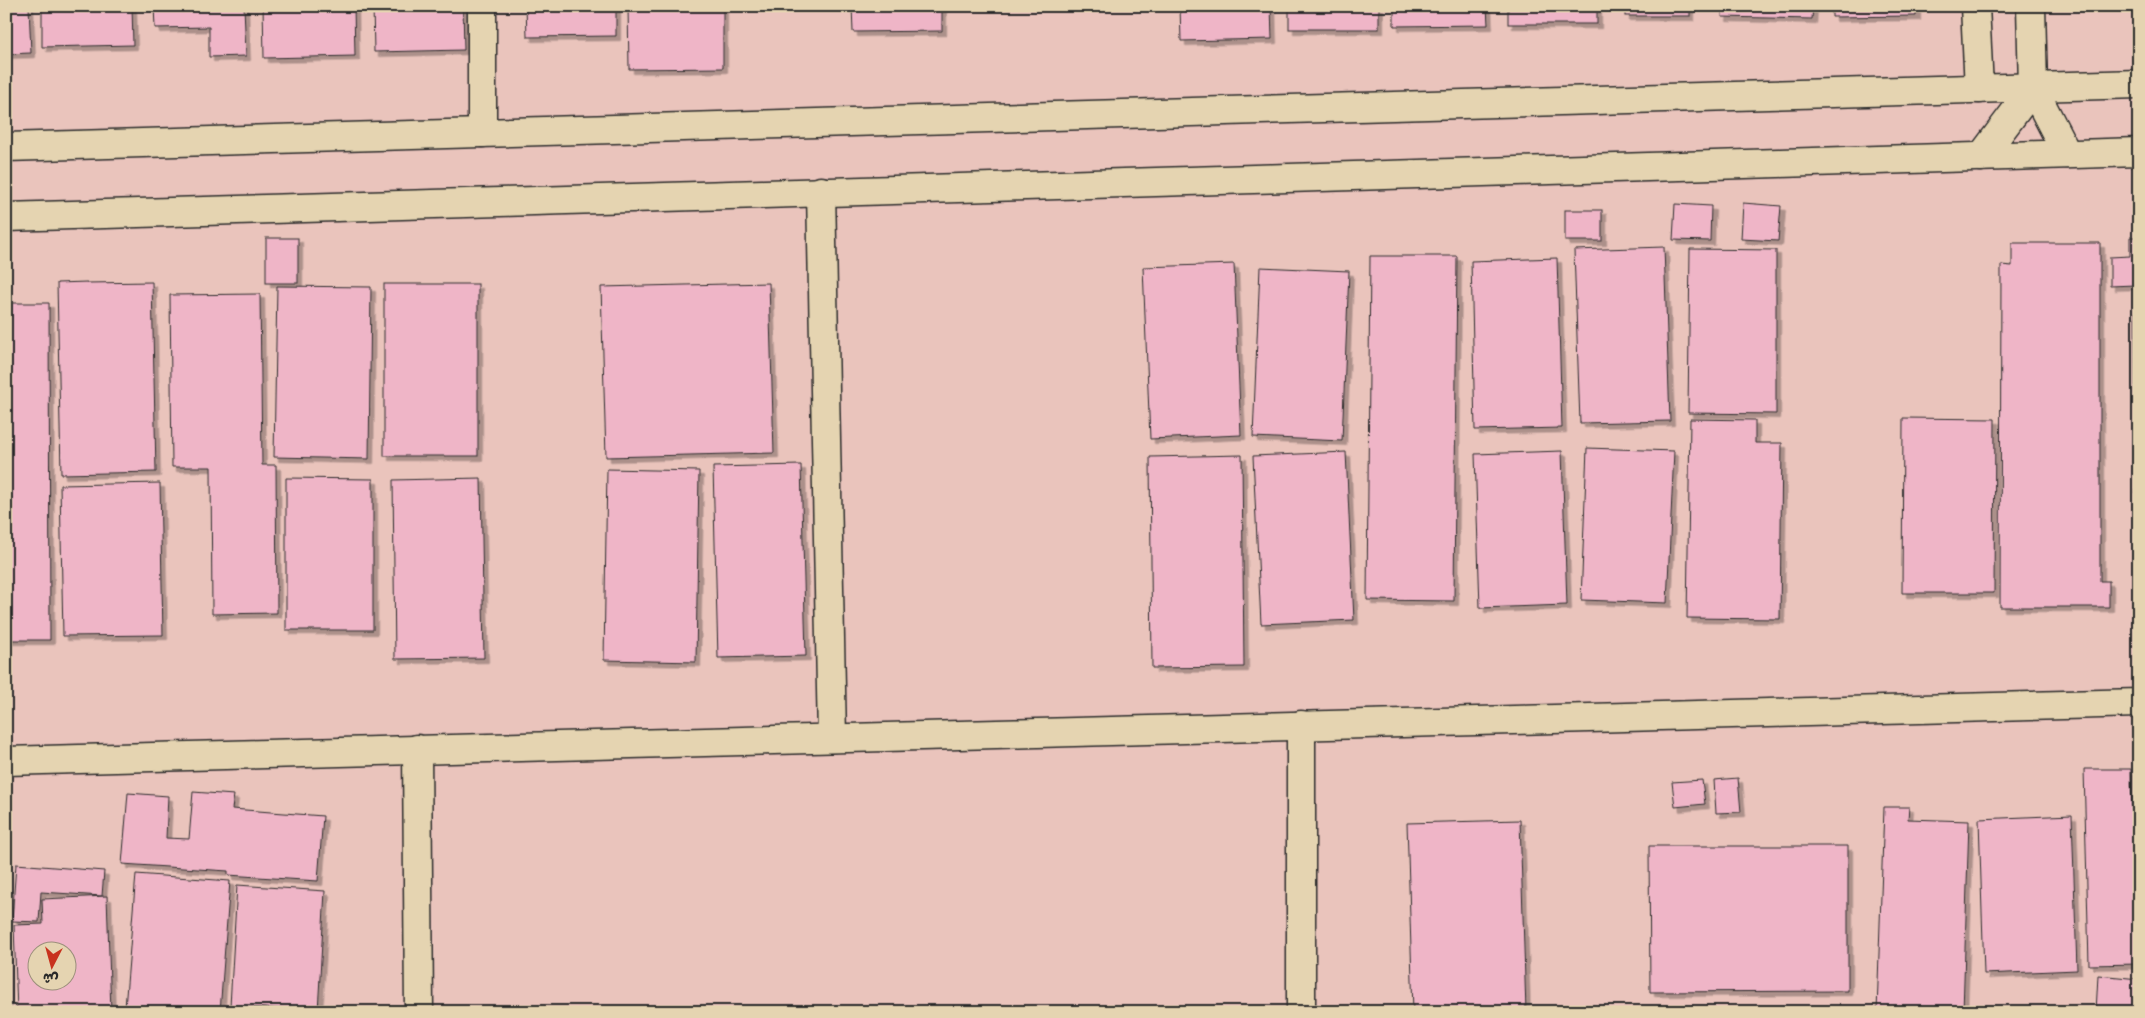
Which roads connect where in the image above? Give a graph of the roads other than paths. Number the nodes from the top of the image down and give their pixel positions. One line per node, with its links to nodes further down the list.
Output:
1 (482, 6): 7 (street)
2 (1976, 6): 6 (street)
3 (2030, 6): 5 (street)
4 (2139, 84): 5 (street)
5 (2033, 88): 6 (street); 10 (street); 11 (street)
6 (1979, 89): 7 (street)
7 (482, 133): 8 (street)
8 (6, 147)
9 (2139, 152): 10 (street)
10 (2067, 154): 11 (street)
11 (1981, 158): 12 (street)
12 (821, 191): 13 (street); 16 (street)
13 (6, 216)
14 (2139, 703): 15 (street)
15 (1301, 725): 16 (street); 20 (street)
16 (832, 738): 17 (street)
17 (417, 749): 18 (street); 19 (street)
18 (6, 761)
19 (420, 1012)
20 (1300, 1012)

